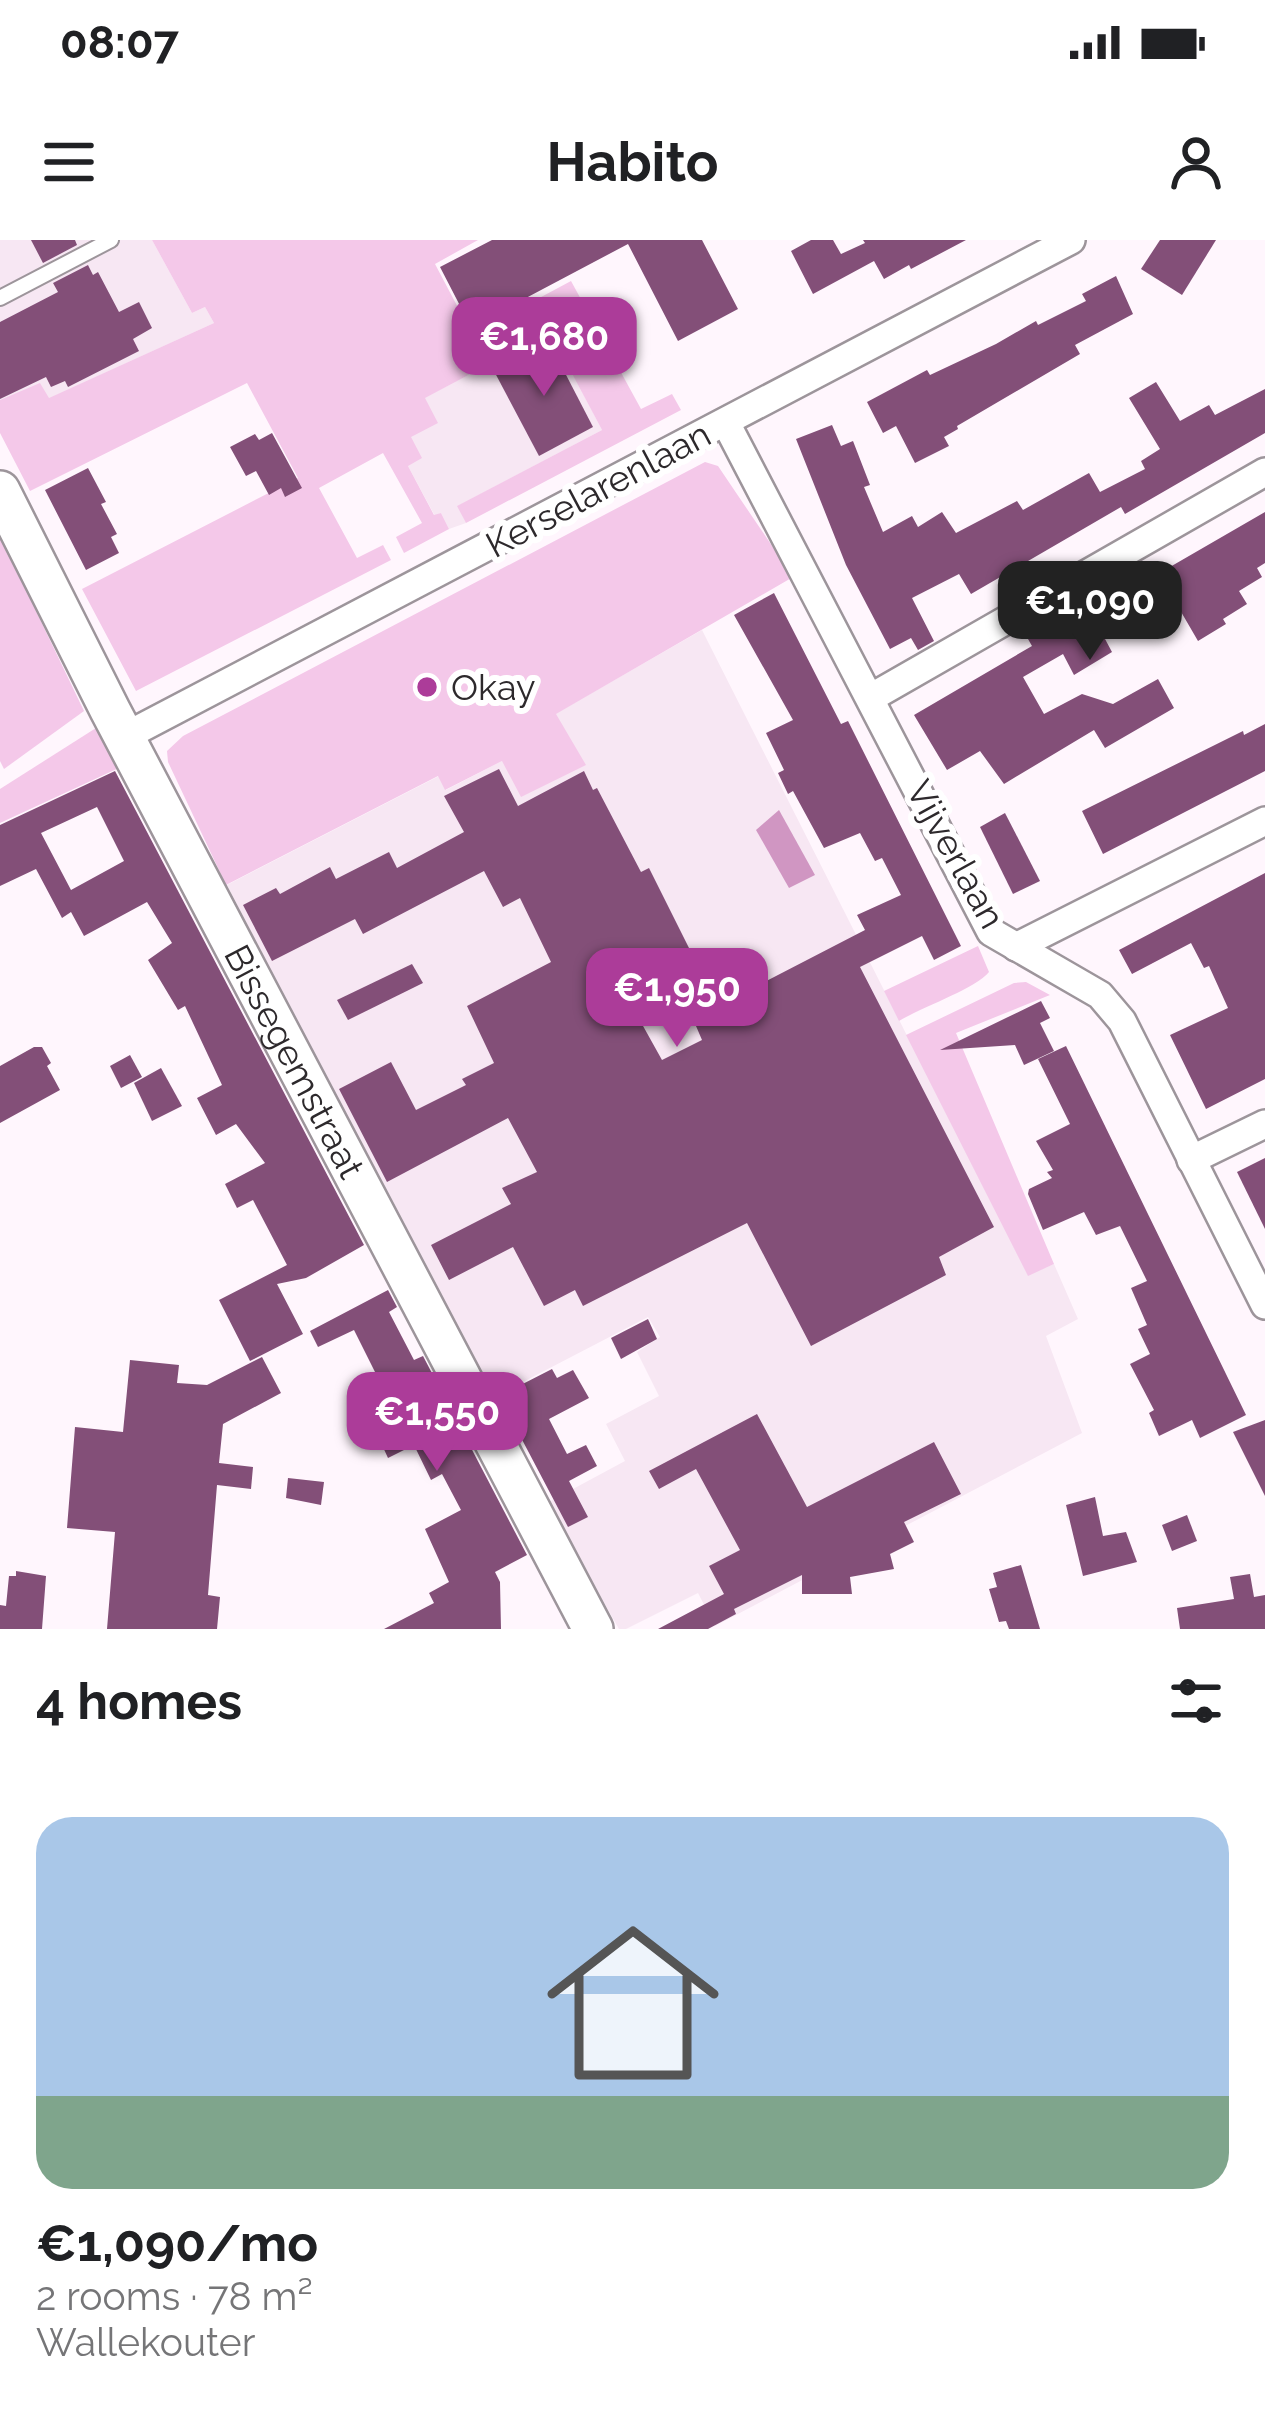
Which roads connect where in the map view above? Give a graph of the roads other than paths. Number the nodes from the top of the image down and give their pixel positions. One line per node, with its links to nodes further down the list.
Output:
1 (111, 240): 3 (lane)
2 (1071, 240): 4 (street, Kerselarenlaan)
3 (0, 298)
4 (726, 423): 7 (street, Vijverlaan); 8 (street, Kerselarenlaan)
5 (1265, 472): 7 (street)
6 (0, 491): 8 (street, Bissegemstraat)
7 (872, 697): 10 (street, Vijverlaan)
8 (124, 737): 14 (street, Bissegemstraat)
9 (1265, 821): 10 (street)
10 (1016, 947): 12 (street, Vijverlaan)
11 (1265, 1124): 12 (street)
12 (1191, 1160): 13 (street, Vijverlaan)
13 (1265, 1305)
14 (593, 1629)

